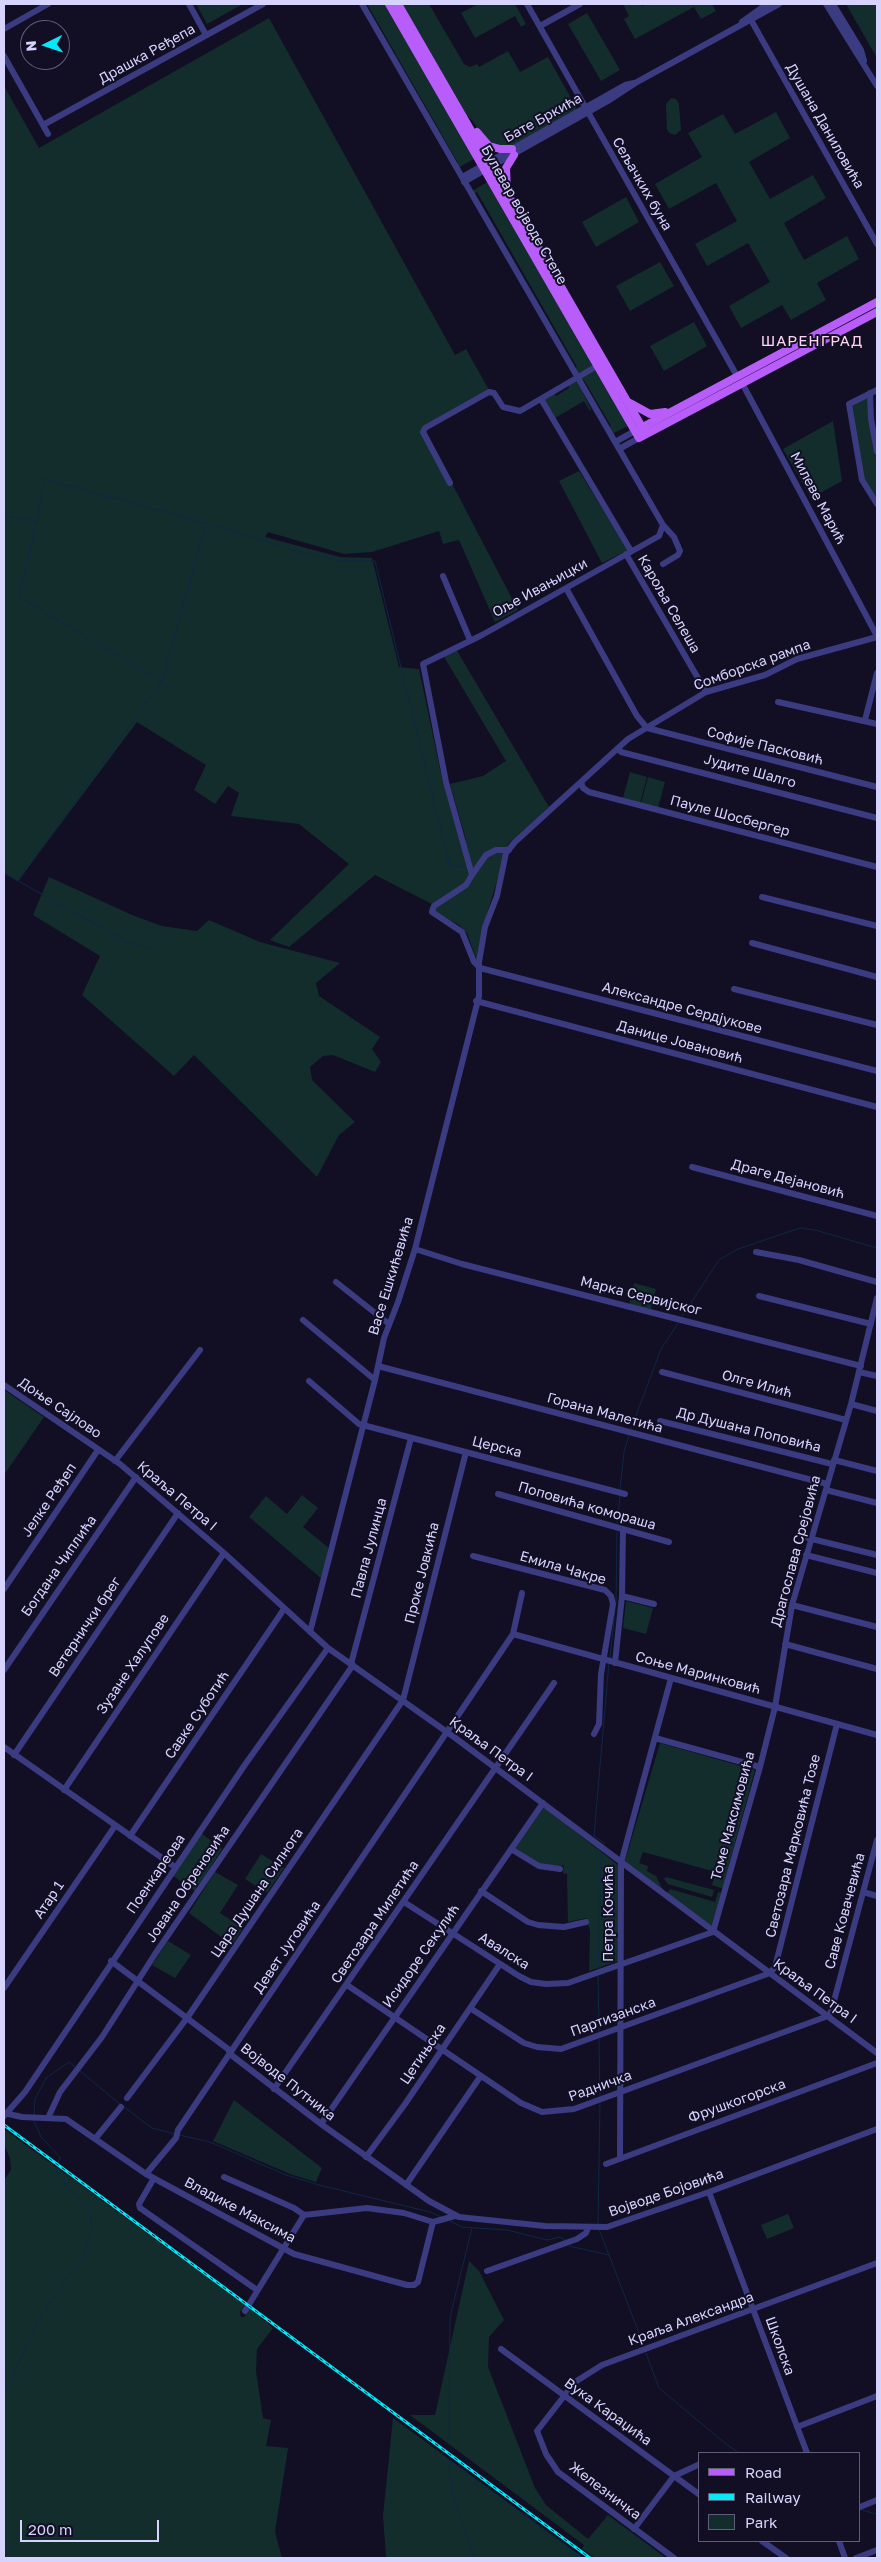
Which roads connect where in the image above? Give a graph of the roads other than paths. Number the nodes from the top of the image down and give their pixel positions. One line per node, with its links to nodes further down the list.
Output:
1 (48, 4): 18 (street)
2 (189, 4): 19 (street)
3 (262, 4): 19 (street, Драшка Ређепа)
4 (362, 4): 28 (street)
5 (388, 4): 27 (main road, Булевар војводе Степе)
6 (398, 4): 23 (main road, Булевар војводе Степе)
7 (527, 4): 17 (street, Сељачких буна)
8 (580, 4): 17 (street)
9 (767, 4): 16 (street, Бате Бркића)
10 (779, 4): 15 (street, Бате Бркића)
11 (820, 4): 14 (street)
12 (826, 4): 14 (street)
13 (835, 4): 14 (street)
14 (836, 15): 21 (street)
15 (751, 20): 16 (street, Бате Бркића); 30 (street, Душана Даниловића)
16 (738, 25): 22 (street, Бате Бркића)
17 (540, 26): 22 (street, Сељачких буна)
18 (4, 29)
19 (206, 35): 24 (street, Драшка Ређепа)
20 (4, 56): 24 (street)
21 (877, 86)
22 (586, 110): 26 (street, Бате Бркића); 34 (street, Сељачких буна)
23 (461, 114): 26 (main road); 27 (main road, Булевар војводе Степе)
24 (43, 126): 25 (street)
25 (48, 134)
26 (513, 152): 27 (street, Бате Бркића); 29 (main road)
27 (487, 166): 28 (street, Бате Бркића); 29 (main road, Булевар војводе Степе); 33 (main road, Булевар војводе Степе)
28 (463, 179): 35 (street)
29 (507, 193): 40 (main road, Булевар војводе Степе)
30 (877, 244)
31 (877, 302): 34 (main road)
32 (877, 312): 36 (main road)
33 (597, 366): 35 (street); 42 (main road, Булевар војводе Степе)
34 (737, 376): 41 (main road)
35 (578, 378): 39 (street); 43 (street)
36 (742, 383): 42 (main road); 53 (street, Милеве Марић)
37 (877, 390): 38 (street)
38 (870, 393): 45 (street); 47 (street)
39 (541, 398): 46 (street); 49 (street, Кароља Селеша)
40 (626, 400): 41 (main road); 42 (main road, Булевар војводе Степе)
41 (670, 412): 42 (main road)
42 (640, 432): 43 (street); 44 (street)
43 (615, 442): 44 (street)
44 (619, 449): 48 (street)
45 (877, 452)
46 (450, 484)
47 (877, 504)
48 (663, 525): 49 (street, Оље Ивањицки); 50 (street)
49 (628, 552): 52 (street, Оље Ивањицки); 57 (street, Кароља Селеша)
50 (663, 564)
51 (443, 576): 55 (street)
52 (566, 588): 55 (street, Оље Ивањицки); 61 (street)
53 (874, 623): 54 (street, Милеве Марић)
54 (877, 637): 57 (street, Сомборска рампа)
55 (470, 640): 68 (street, Оље Ивањицки)
56 (877, 673): 59 (street)
57 (706, 692): 61 (street, Сомборска рампа)
58 (778, 702): 59 (street)
59 (866, 720): 60 (street)
60 (877, 724)
61 (647, 728): 62 (street, Сомборска рампа); 64 (street, Софије Пасковић)
62 (618, 748): 63 (street, Сомборска рампа); 65 (street, Јудите Шалго)
63 (581, 782): 66 (street, Сомборска рампа); 67 (street, Пауле Шосбергер)
64 (877, 787)
65 (877, 818)
66 (509, 850): 68 (street); 72 (street, Васе Ешкићевића)
67 (877, 867)
68 (472, 875): 72 (street)
69 (762, 897): 70 (street)
70 (877, 926)
71 (752, 944): 73 (street)
72 (480, 968): 75 (street, Васе Ешкићевића); 77 (street, Александре Сердјукове)
73 (877, 977)
74 (734, 989): 76 (street)
75 (476, 1001): 78 (street, Данице Јовановић); 81 (street, Васе Ешкићевића)
76 (877, 1025)
77 (877, 1071)
78 (877, 1107)
79 (692, 1167): 80 (street, Драге Дејановић)
80 (877, 1216)
81 (415, 1249): 88 (street, Васе Ешкићевића); 92 (street, Марка Сервијског)
82 (756, 1252): 84 (street)
83 (336, 1282): 88 (street)
84 (877, 1282)
85 (759, 1296): 89 (street)
86 (877, 1298): 89 (street, Драгослава Срејовића)
87 (303, 1320): 95 (street)
88 (390, 1324): 91 (street, Васе Ешкићевића)
89 (872, 1324): 92 (street, Драгослава Срејовића)
90 (200, 1350): 106 (street)
91 (378, 1366): 95 (street, Васе Ешкићевића); 110 (street, Горана Малетића)
92 (860, 1369): 94 (street, Марка Сервијског); 98 (street, Драгослава Срејовића)
93 (662, 1372): 100 (street, Олге Илић)
94 (877, 1376)
95 (376, 1380): 102 (street, Васе Ешкићевића)
96 (309, 1381): 102 (street)
97 (4, 1385): 104 (street, Доње Сајлово)
98 (851, 1404): 99 (street); 100 (street, Драгослава Срејовића)
99 (877, 1411)
100 (846, 1420): 107 (street, Драгослава Срејовића)
101 (660, 1421): 107 (street, Др Душана Поповића)
102 (363, 1425): 103 (street, Церска); 130 (street, Васе Ешкићевића)
103 (411, 1438): 105 (street, Церска); 136 (street, Павла Јулинца)
104 (100, 1451): 106 (street, Краља Петра I); 123 (street, Јелке Ређеп)
105 (466, 1452): 112 (street, Церска); 141 (street, Проке Јовкића)
106 (115, 1461): 109 (street, Краља Петра I)
107 (833, 1462): 108 (street, Др Душана Поповића); 110 (street, Драгослава Срејовића)
108 (877, 1471)
109 (136, 1477): 114 (street, Краља Петра I); 138 (street, Богдана Чиплића)
110 (826, 1487): 113 (street, Горана Малетића); 116 (street, Драгослава Срејовића)
111 (498, 1494): 115 (street, Поповића комораша)
112 (626, 1494)
113 (877, 1503)
114 (178, 1513): 118 (street, Краља Петра I); 149 (street, Ветернички брег)
115 (623, 1530): 117 (street, Поповића комораша); 125 (street, Емила Чакре)
116 (809, 1538): 119 (street, Драгослава Срејовића); 120 (street)
117 (669, 1542)
118 (224, 1553): 128 (street, Краља Петра I); 152 (street, Зузане Халупове)
119 (806, 1555): 122 (street); 127 (street, Драгослава Срејовића)
120 (877, 1555)
121 (473, 1556): 134 (street, Емила Чакре)
122 (877, 1573)
123 (4, 1589)
124 (522, 1593): 131 (street)
125 (622, 1596): 126 (street, Емила Чакре); 135 (street, Емила Чакре)
126 (654, 1604)
127 (792, 1605): 129 (street); 132 (street, Драгослава Срејовића)
128 (284, 1609): 130 (street, Краља Петра I); 155 (street, Савке Суботић)
129 (877, 1627)
130 (310, 1632): 133 (street, Краља Петра I)
131 (514, 1634): 134 (street, Соње Маринковић); 144 (street, Девет Југовића)
132 (784, 1644): 137 (street); 142 (street, Драгослава Срејовића)
133 (328, 1648): 136 (street, Краља Петра I); 159 (street, Поенкареова)
134 (604, 1660): 135 (street, Соње Маринковић); 145 (street)
135 (615, 1663): 139 (street, Соње Маринковић)
136 (352, 1664): 141 (street, Краља Петра I); 172 (street, Јована Обреновића)
137 (877, 1669)
138 (4, 1670)
139 (671, 1678): 142 (street, Соње Маринковић); 147 (street, Петра Кочића)
140 (554, 1683): 151 (street, Светозара Милетића)
141 (403, 1700): 144 (street, Краља Петра I); 177 (street, Цара Душана Силнога)
142 (774, 1707): 143 (street, Соње Маринковић); 150 (street, Томе Максимовића)
143 (837, 1724): 146 (street, Соње Маринковић); 171 (street, Светозара Марковића Тозе)
144 (448, 1732): 151 (street, Краља Петра I); 182 (street, Девет Југовића)
145 (594, 1734)
146 (877, 1735)
147 (654, 1738): 150 (street); 158 (street, Петра Кочића)
148 (4, 1747): 149 (street)
149 (14, 1754): 152 (street)
150 (760, 1767): 166 (street, Томе Максимовића)
151 (495, 1768): 153 (street, Краља Петра I); 164 (street, Светозара Милетића)
152 (64, 1790): 154 (street)
153 (543, 1803): 157 (street, Исидоре Секулић); 158 (street, Краља Петра I)
154 (115, 1826): 155 (street); 174 (street, Атар 1)
155 (130, 1836): 159 (street)
156 (877, 1840): 162 (street, Саве Ковачевића)
157 (511, 1849): 160 (street); 161 (street, Исидоре Секулић)
158 (621, 1863): 166 (street, Краља Петра I); 170 (street, Петра Кочића)
159 (175, 1867): 168 (street, Поенкареова)
160 (560, 1869)
161 (481, 1891): 165 (street); 167 (street, Исидоре Секулић)
162 (863, 1892): 163 (street); 176 (street, Саве Ковачевића)
163 (877, 1896)
164 (404, 1902): 167 (street, Авалска); 173 (street, Светозара Милетића)
165 (586, 1922)
166 (713, 1932): 170 (street, Авалска); 171 (street, Краља Петра I)
167 (453, 1933): 169 (street, Авалска); 178 (street, Исидоре Секулић)
168 (111, 1962): 172 (street, Војводе Путника); 189 (street, Поенкареова)
169 (500, 1964): 170 (street, Авалска); 175 (street, Цетињска)
170 (621, 1964): 179 (street, Петра Кочића)
171 (770, 1973): 176 (street, Краља Петра I); 179 (street, Партизанска)
172 (138, 1982): 177 (street, Војводе Путника); 190 (street, Јована Обреновића)
173 (347, 1985): 178 (street, Радничка); 185 (street, Светозара Милетића)
174 (4, 1988)
175 (470, 2008): 179 (street, Партизанска); 180 (street, Цетињска)
176 (828, 2016): 181 (street, Краља Петра I); 186 (street, Радничка)
177 (187, 2018): 182 (street, Војводе Путника); 187 (street, Цара Душана Силнога)
178 (393, 2018): 180 (street, Радничка); 191 (street, Исидоре Секулић)
179 (622, 2027): 186 (street, Петра Кочића)
180 (440, 2050): 184 (street, Радничка); 194 (street, Цетињска)
181 (877, 2053)
182 (230, 2054): 185 (street, Војводе Путника); 197 (street, Девет Југовића)
183 (877, 2063): 195 (street, Фрушкогорска)
184 (480, 2076): 186 (street, Радничка); 200 (street)
185 (274, 2089): 191 (street, Војводе Путника)
186 (620, 2092): 195 (street, Петра Кочића)
187 (127, 2098)
188 (121, 2107): 193 (street)
189 (4, 2114): 190 (street, Владике Максима)
190 (48, 2118): 193 (street, Владике Максима)
191 (321, 2124): 194 (street, Војводе Путника)
192 (877, 2129): 201 (street, Војводе Бојовића)
193 (95, 2140): 197 (street, Владике Максима)
194 (366, 2156): 200 (street, Војводе Путника)
195 (620, 2158): 196 (street, Фрушкогорска)
196 (606, 2164)
197 (146, 2174): 199 (street, Владике Максима)
198 (224, 2177): 202 (street)
199 (154, 2178): 206 (street, Владике Максима); 209 (street)
200 (406, 2185): 203 (street, Војводе Путника)
201 (709, 2192): 205 (street, Војводе Бојовића); 210 (street, Школска)
202 (304, 2215): 204 (street); 206 (street)
203 (449, 2218): 204 (street); 205 (street, Војводе Бојовића)
204 (433, 2222): 206 (street, Владике Максима)
205 (588, 2228): 208 (street)
206 (284, 2248): 209 (street)
207 (877, 2263): 210 (street, Краља Александра)
208 (487, 2272)
209 (257, 2290): 211 (street)
210 (754, 2309): 213 (street, Краља Александра); 215 (street, Школска)
211 (245, 2311)
212 (501, 2349): 213 (street, Вука Караџића)
213 (564, 2394): 216 (street, Краља Александра); 219 (street, Вука Караџића)
214 (877, 2396): 215 (street)
215 (797, 2427): 217 (street, Школска)
216 (537, 2431): 223 (street, Железничка)
217 (806, 2452)
218 (698, 2465): 219 (street)
219 (674, 2476): 220 (street, Вука Караџића); 223 (street)
220 (698, 2494)
221 (877, 2500): 222 (street)
222 (861, 2507)
223 (634, 2529): 227 (street, Железничка)
224 (763, 2542): 228 (street)
225 (839, 2542): 229 (street)
226 (877, 2550): 230 (street)
227 (674, 2558)
228 (786, 2558)
229 (845, 2558)
230 (856, 2558)

